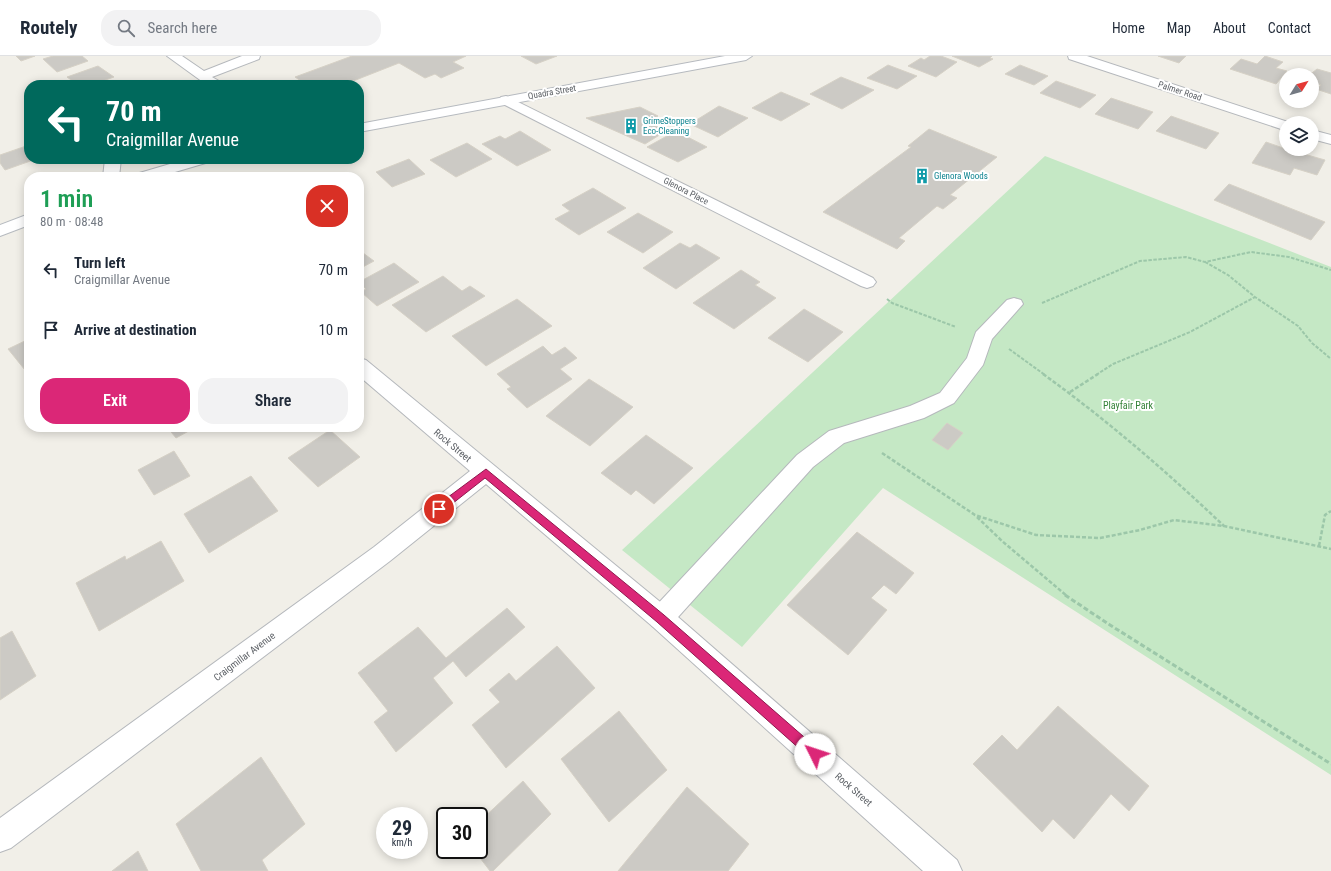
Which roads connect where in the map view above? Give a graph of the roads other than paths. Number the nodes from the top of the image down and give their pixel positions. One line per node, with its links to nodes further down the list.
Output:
1 (173, 56): 5 (street)
2 (254, 56): 5 (street)
3 (746, 56): 7 (street, Quadra Street)
4 (1074, 56): 8 (street, Palmer Road)
5 (203, 76): 6 (street)
6 (208, 80)
7 (506, 100): 9 (street, Quadra Street); 16 (street, Glenora Place)
8 (1279, 124)
9 (364, 127)
10 (1319, 136): 11 (street)
11 (1331, 140)
12 (186, 164): 13 (street)
13 (159, 172)
14 (24, 221): 15 (street)
15 (0, 231)
16 (867, 282)
17 (1014, 304): 20 (street)
18 (364, 369): 19 (street, Rock Street)
19 (486, 472): 20 (street, Rock Street); 21 (street, Craigmillar Avenue)
20 (661, 618): 22 (street, Rock Street)
21 (0, 836)
22 (946, 871)

